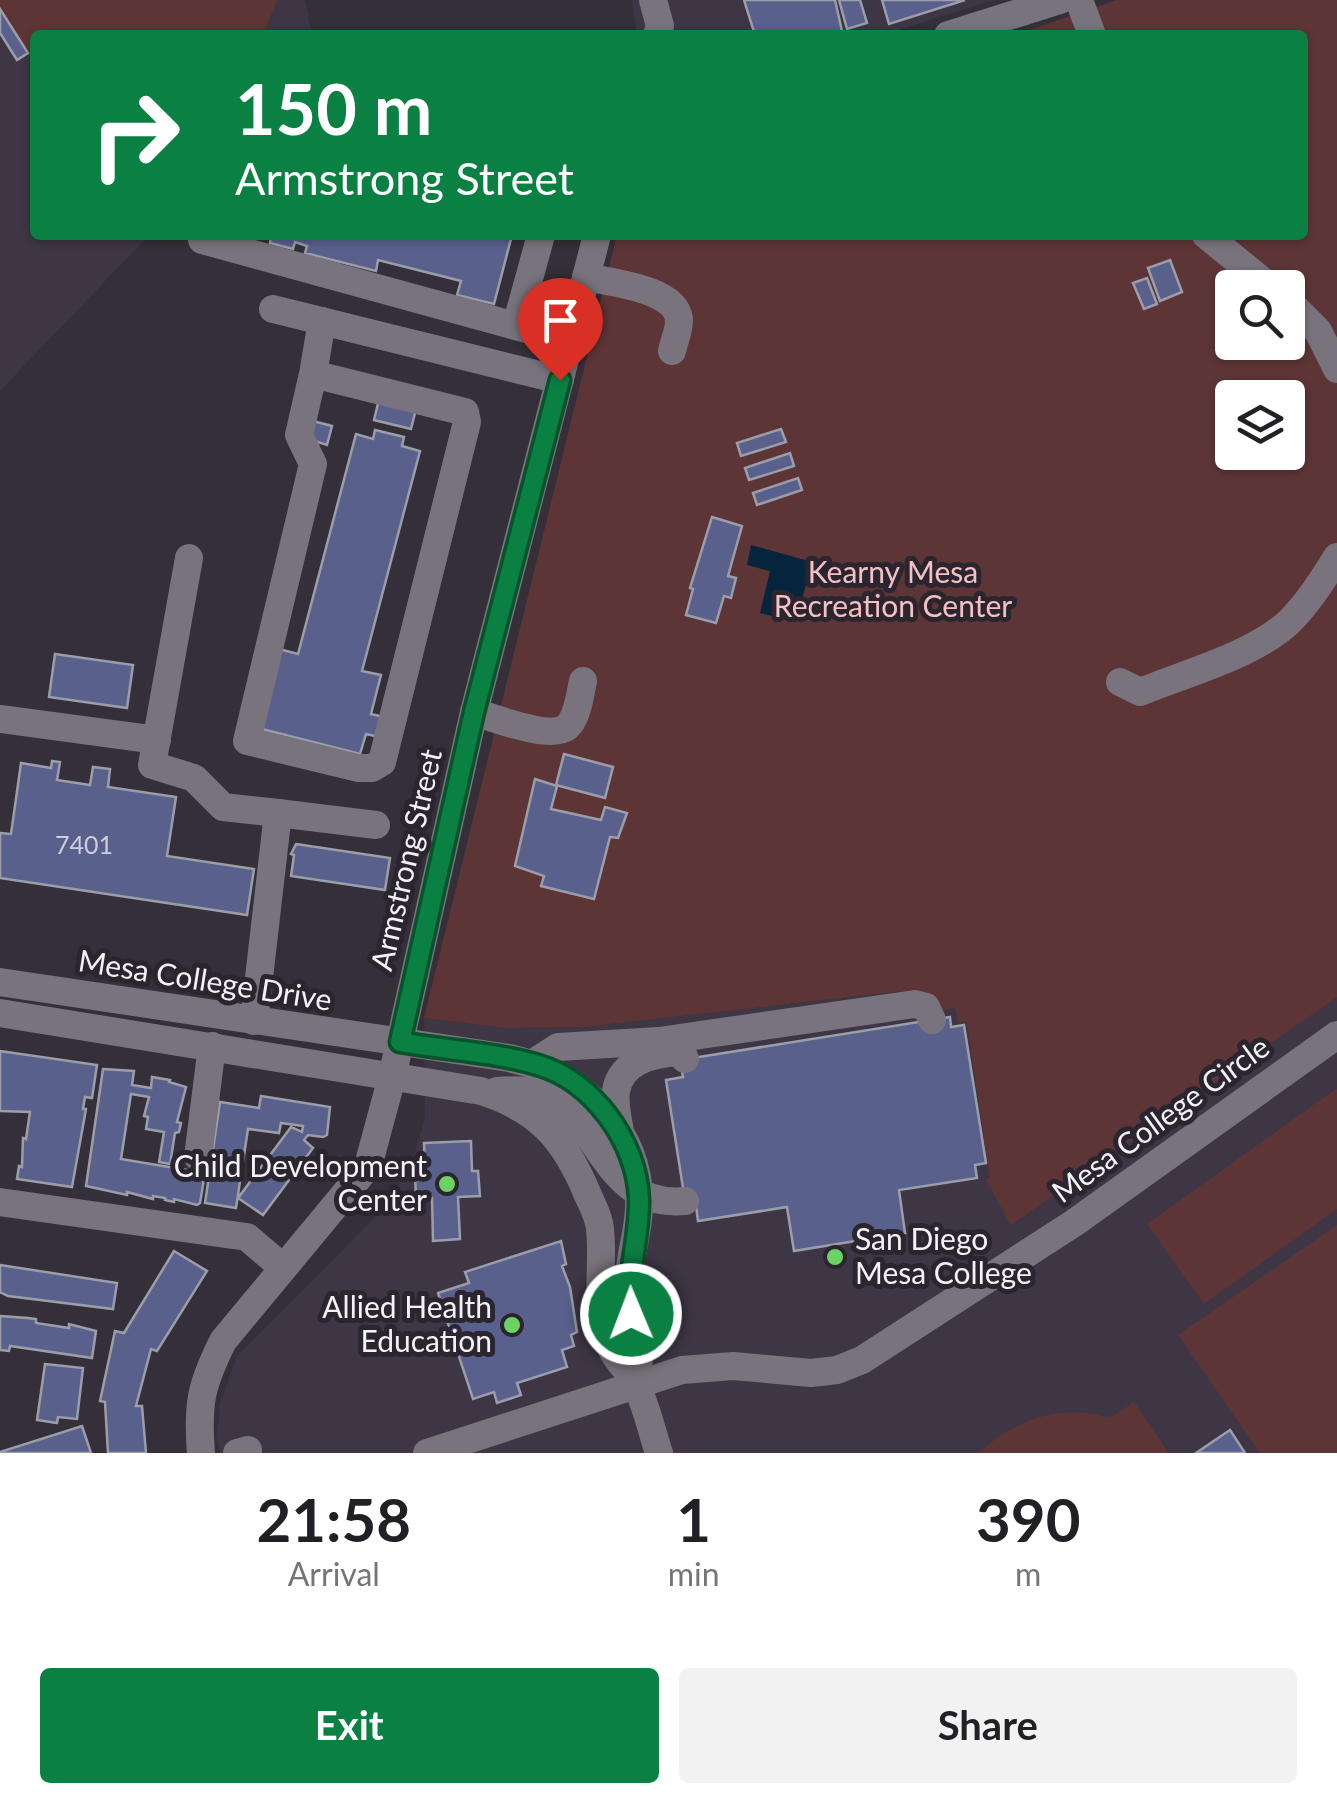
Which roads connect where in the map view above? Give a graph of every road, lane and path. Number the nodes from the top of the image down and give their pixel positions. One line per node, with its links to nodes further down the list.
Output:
1 (653, 0): 4 (street)
2 (1060, 0): 5 (street)
3 (1079, 0): 6 (street)
4 (658, 30)
5 (964, 30)
6 (1090, 30)
7 (202, 240): 16 (street)
8 (540, 240): 16 (street)
9 (596, 240): 12 (street, Armstrong Street)
10 (1212, 240): 11 (street)
11 (1249, 270)
12 (586, 277): 17 (street, Armstrong Street); 18 (street)
13 (273, 308): 15 (street)
14 (1305, 318): 19 (street)
15 (322, 321): 20 (street); 21 (street)
16 (516, 326): 17 (street)
17 (570, 341): 21 (street, Armstrong Street)
18 (672, 351)
19 (1337, 369)
20 (313, 374): 20 (street)
21 (560, 380): 26 (street, Armstrong Street)
22 (1337, 557): 25 (street)
23 (189, 558): 28 (street)
24 (583, 681): 26 (street)
25 (1120, 682)
26 (474, 712): 36 (street, Armstrong Street)
27 (0, 719): 28 (street)
28 (156, 740): 29 (street)
29 (278, 813): 30 (street); 34 (street)
30 (376, 825)
31 (0, 982): 34 (street, Mesa College Drive)
32 (0, 1013): 37 (street, Mesa College Drive)
33 (932, 1020): 39 (street)
34 (254, 1021): 36 (street, Mesa College Drive)
35 (1337, 1035): 47 (street, Mesa College Circle)
36 (400, 1042): 39 (street); 40 (street, Armstrong Street)
37 (212, 1046): 40 (street, Mesa College Drive); 43 (street)
38 (686, 1059): 42 (street)
39 (532, 1064): 42 (street)
40 (392, 1077): 41 (street); 46 (street, Armstrong Street)
41 (481, 1091): 44 (street); 47 (street)
42 (620, 1134): 47 (street)
43 (198, 1157)
44 (685, 1201)
45 (0, 1202): 46 (street)
46 (282, 1266): 48 (street, Armstrong Street)
47 (636, 1384): 49 (street, Mesa College Circle); 50 (street)
48 (201, 1453)
49 (428, 1453)
50 (659, 1453)

